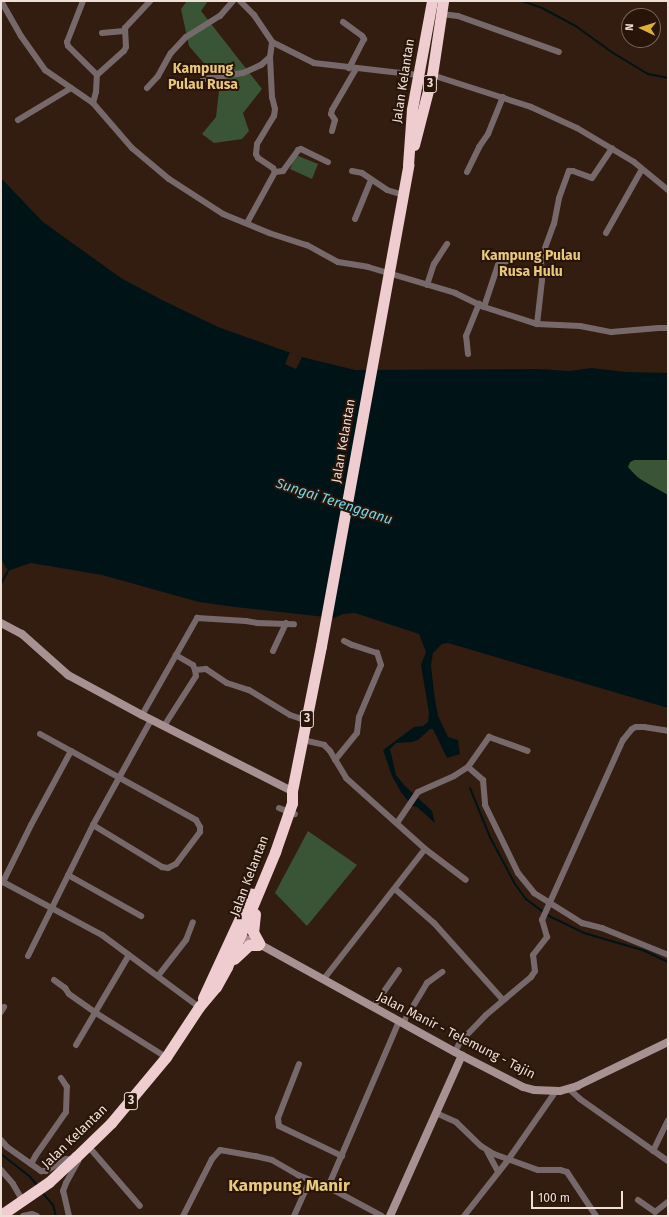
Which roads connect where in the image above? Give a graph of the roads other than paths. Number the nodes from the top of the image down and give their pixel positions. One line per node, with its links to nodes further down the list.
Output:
1 (1, 1): 21 (street)
2 (83, 1): 18 (street)
3 (150, 1): 10 (street)
4 (233, 1): 22 (street)
5 (240, 1): 12 (street)
6 (432, 1): 19 (highway, Jalan Kelantan / 3)
7 (444, 1): 8 (highway, Jalan Kelantan / 3)
8 (442, 14): 13 (street); 17 (highway, Jalan Kelantan / 3)
9 (343, 22): 15 (street)
10 (124, 31): 11 (street); 18 (street)
11 (102, 33)
12 (272, 42): 14 (street); 15 (street)
13 (559, 52)
14 (270, 57): 20 (street); 33 (street)
15 (349, 68): 16 (street)
16 (356, 69): 19 (street); 27 (street)
17 (432, 73): 23 (street); 25 (highway); 30 (highway, Jalan Kelantan / 3)
18 (97, 75): 24 (street)
19 (418, 75): 25 (highway, Jalan Kelantan / 3)
20 (203, 79)
21 (71, 88): 24 (street); 26 (street)
22 (147, 88)
23 (503, 97): 28 (street); 34 (street)
24 (92, 103): 39 (street)
25 (412, 109): 30 (highway, Jalan Kelantan / 3)
26 (18, 120)
27 (332, 131)
28 (612, 148): 31 (street); 46 (street)
29 (328, 162): 33 (street)
30 (408, 165): 37 (highway, Jalan Kelantan / 3)
31 (642, 169): 36 (street); 40 (street)
32 (352, 171): 35 (street)
33 (275, 172): 39 (street)
34 (467, 172)
35 (371, 180): 37 (street); 38 (street)
36 (668, 190)
37 (403, 195): 43 (highway, Jalan Kelantan / 3)
38 (355, 219)
39 (247, 223): 43 (street)
40 (606, 233)
41 (447, 244): 44 (street)
42 (507, 261): 45 (street)
43 (389, 273): 44 (street); 58 (highway, Jalan Kelantan / 3)
44 (427, 285): 45 (street)
45 (482, 305): 46 (street); 48 (street)
46 (537, 324): 47 (street)
47 (668, 328)
48 (468, 354)
49 (1, 623): 56 (street)
50 (286, 623): 51 (street); 53 (street); 54 (street)
51 (294, 624)
52 (344, 641): 65 (street)
53 (273, 652)
54 (176, 655): 55 (street); 56 (street)
55 (195, 670): 58 (street); 59 (street)
56 (142, 715): 57 (street)
57 (151, 720): 59 (street); 67 (street)
58 (307, 721): 62 (highway, Jalan Kelantan / 3)
59 (164, 726): 68 (street)
60 (668, 731): 79 (street)
61 (40, 734): 63 (street)
62 (303, 740): 65 (street); 68 (highway, Jalan Kelantan / 3)
63 (71, 751): 67 (street); 76 (street)
64 (528, 751): 66 (street)
65 (335, 760): 70 (street)
66 (468, 767): 70 (street); 79 (street)
67 (120, 777): 71 (street); 71 (street)
68 (292, 791): 69 (highway, Jalan Kelantan / 3)
69 (287, 811): 74 (highway, Jalan Kelantan / 3); 83 (highway, Jalan Kelantan / 3)
70 (397, 823): 72 (street)
71 (93, 826): 73 (street)
72 (426, 849): 75 (street); 78 (street)
73 (68, 875): 80 (street); 81 (street)
74 (266, 875): 83 (highway, Jalan Kelantan / 3); 84 (highway)
75 (466, 880)
76 (2, 882): 77 (street); 80 (street)
77 (1, 889)
78 (395, 889): 93 (street); 94 (street)
79 (550, 905): 86 (street); 94 (street)
80 (52, 907): 85 (street); 87 (street)
81 (141, 916)
82 (193, 922): 91 (street)
83 (238, 933): 84 (street, Jalan Manir - Telemung - Tajin); 88 (highway, Jalan Kelantan / 3); 95 (highway, Jalan Kelantan / 3)
84 (259, 944): 88 (highway); 93 (street, Jalan Manir - Telemung - Tajin)
85 (129, 955): 91 (street); 97 (street)
86 (668, 955)
87 (28, 956)
88 (227, 967): 95 (highway, Jalan Kelantan / 3)
89 (399, 970): 96 (street)
90 (442, 972): 98 (street)
91 (158, 976): 95 (street)
92 (54, 980): 97 (street)
93 (323, 980): 96 (street, Jalan Manir - Telemung - Tajin)
94 (503, 1000): 101 (street)
95 (199, 1007): 102 (highway, Jalan Kelantan / 3)
96 (373, 1007): 98 (street, Jalan Manir - Telemung - Tajin)
97 (96, 1014): 100 (street); 102 (street)
98 (401, 1022): 101 (street, Jalan Manir - Telemung - Tajin); 113 (street)
99 (668, 1042): 105 (street, Jalan Manir - Telemung - Tajin)
100 (76, 1045)
101 (459, 1053): 106 (street, Jalan Manir - Telemung - Tajin); 107 (street)
102 (166, 1057): 110 (highway, Jalan Kelantan / 3)
103 (299, 1064): 113 (street)
104 (61, 1078): 117 (street)
105 (569, 1089): 106 (street, Jalan Manir - Telemung - Tajin); 112 (street)
106 (556, 1091): 115 (street)
107 (436, 1113): 111 (street); 133 (street)
108 (668, 1120): 112 (street)
109 (1, 1140): 117 (street)
110 (88, 1146): 114 (highway, Jalan Kelantan / 3); 125 (street)
111 (487, 1151): 115 (street); 119 (street)
112 (653, 1151): 116 (street)
113 (342, 1156): 121 (street)
114 (75, 1158): 117 (street); 122 (highway, Jalan Kelantan / 3); 129 (street)
115 (508, 1160): 119 (street); 135 (street)
116 (668, 1161)
117 (31, 1164)
118 (1, 1170): 122 (street)
119 (498, 1172): 134 (street)
120 (310, 1180): 121 (street); 130 (street); 131 (street)
121 (328, 1188): 132 (street)
122 (27, 1198): 126 (highway, Jalan Kelantan / 3)
123 (638, 1200): 124 (street)
124 (668, 1202)
125 (140, 1206)
126 (1, 1215)
127 (23, 1216): 128 (street)
128 (37, 1216)
129 (69, 1216)
130 (183, 1216)
131 (294, 1216)
132 (382, 1216)
133 (390, 1216)
134 (464, 1216)
135 (596, 1216)

